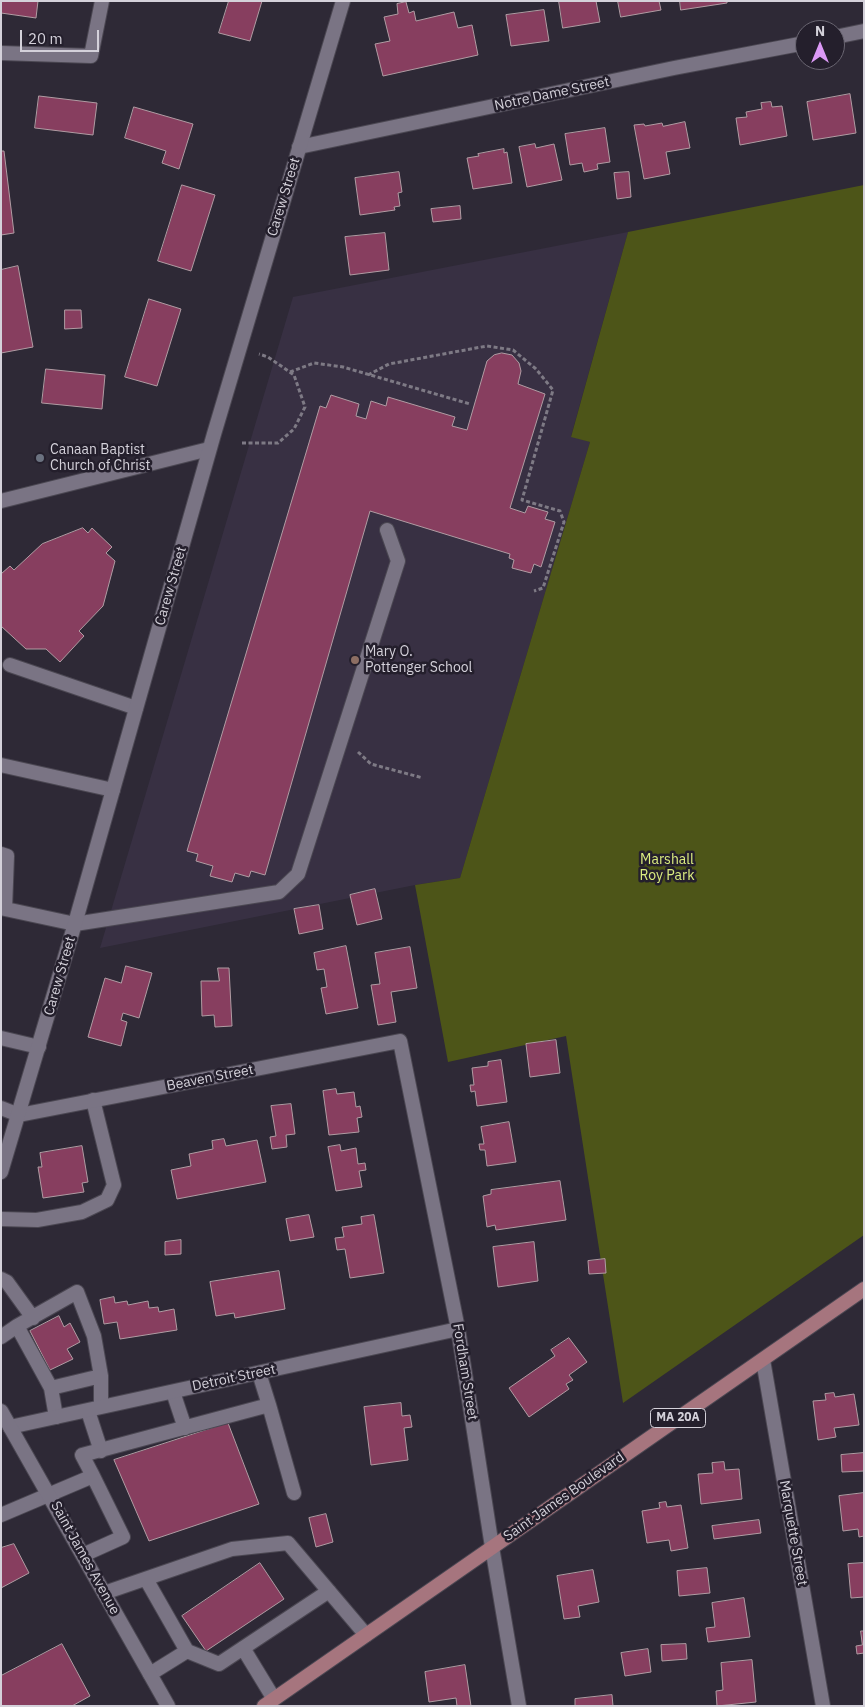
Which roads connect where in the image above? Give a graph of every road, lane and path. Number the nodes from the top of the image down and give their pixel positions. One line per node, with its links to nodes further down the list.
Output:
1 (102, 1): 6 (street)
2 (343, 1): 7 (street, Carew Street)
3 (864, 31): 4 (street)
4 (845, 35)
5 (795, 45): 7 (street, Notre Dame Street)
6 (1, 53)
7 (299, 147): 8 (street, Carew Street)
8 (239, 349): 9 (path); 13 (street, Carew Street)
9 (290, 372): 10 (path); 12 (path)
10 (368, 375): 11 (path); 16 (path)
11 (470, 404)
12 (242, 443)
13 (209, 449): 14 (street); 18 (street, Carew Street)
14 (1, 501)
15 (387, 530): 25 (street)
16 (534, 591)
17 (10, 665): 18 (street)
18 (136, 708): 22 (street, Carew Street)
19 (352, 746): 21 (path)
20 (1, 765): 22 (street)
21 (423, 778)
22 (113, 790): 25 (street, Carew Street)
23 (1, 854): 24 (street)
24 (3, 909): 25 (street)
25 (75, 924): 28 (street, Carew Street)
26 (1, 1038): 28 (street)
27 (400, 1041): 29 (street, Beaven Street); 38 (street, Fordham Street)
28 (39, 1047): 31 (street, Carew Street)
29 (93, 1100): 31 (street, Beaven Street); 33 (street)
30 (1, 1108): 31 (street)
31 (19, 1114): 32 (street, Carew Street)
32 (1, 1172)
33 (1, 1219)
34 (1, 1279): 36 (street)
35 (864, 1289): 40 (main road, Saint James Boulevard / MA 20A)
36 (33, 1318): 37 (street); 42 (street)
37 (17, 1326): 39 (street); 43 (street)
38 (458, 1329): 41 (street, Detroit Street); 57 (street, Fordham Street)
39 (1, 1336)
40 (763, 1360): 57 (main road, Saint James Boulevard / MA 20A); 69 (street, Marquette Street)
41 (259, 1372): 44 (street, Detroit Street); 45 (street)
42 (101, 1376): 43 (street); 46 (street)
43 (51, 1388): 49 (street)
44 (173, 1392): 46 (street, Detroit Street); 51 (street)
45 (269, 1405): 51 (street); 54 (street)
46 (102, 1406): 47 (street, Detroit Street)
47 (88, 1410): 49 (street, Detroit Street); 52 (street)
48 (1, 1411): 50 (street, Saint James Avenue)
49 (56, 1417): 50 (street, Detroit Street)
50 (10, 1427): 55 (street, Saint James Avenue)
51 (185, 1428): 52 (street)
52 (102, 1451): 53 (street)
53 (93, 1476): 55 (street); 58 (street)
54 (294, 1493)
55 (49, 1496): 56 (street); 58 (street, Saint James Avenue)
56 (1, 1516)
57 (492, 1547): 62 (main road, Saint James Boulevard / MA 20A); 68 (street, Fordham Street)
58 (83, 1555): 61 (street, Saint James Avenue)
59 (146, 1579): 60 (street); 61 (street); 64 (street)
60 (329, 1591): 62 (street); 63 (street)
61 (104, 1593): 65 (street, Saint James Avenue)
62 (366, 1635): 66 (main road, Saint James Boulevard / MA 20A)
63 (243, 1648): 64 (street); 66 (street)
64 (187, 1652): 65 (street)
65 (150, 1674): 67 (street, Saint James Avenue)
66 (269, 1702)
67 (168, 1706)
68 (519, 1706)
69 (823, 1706)

